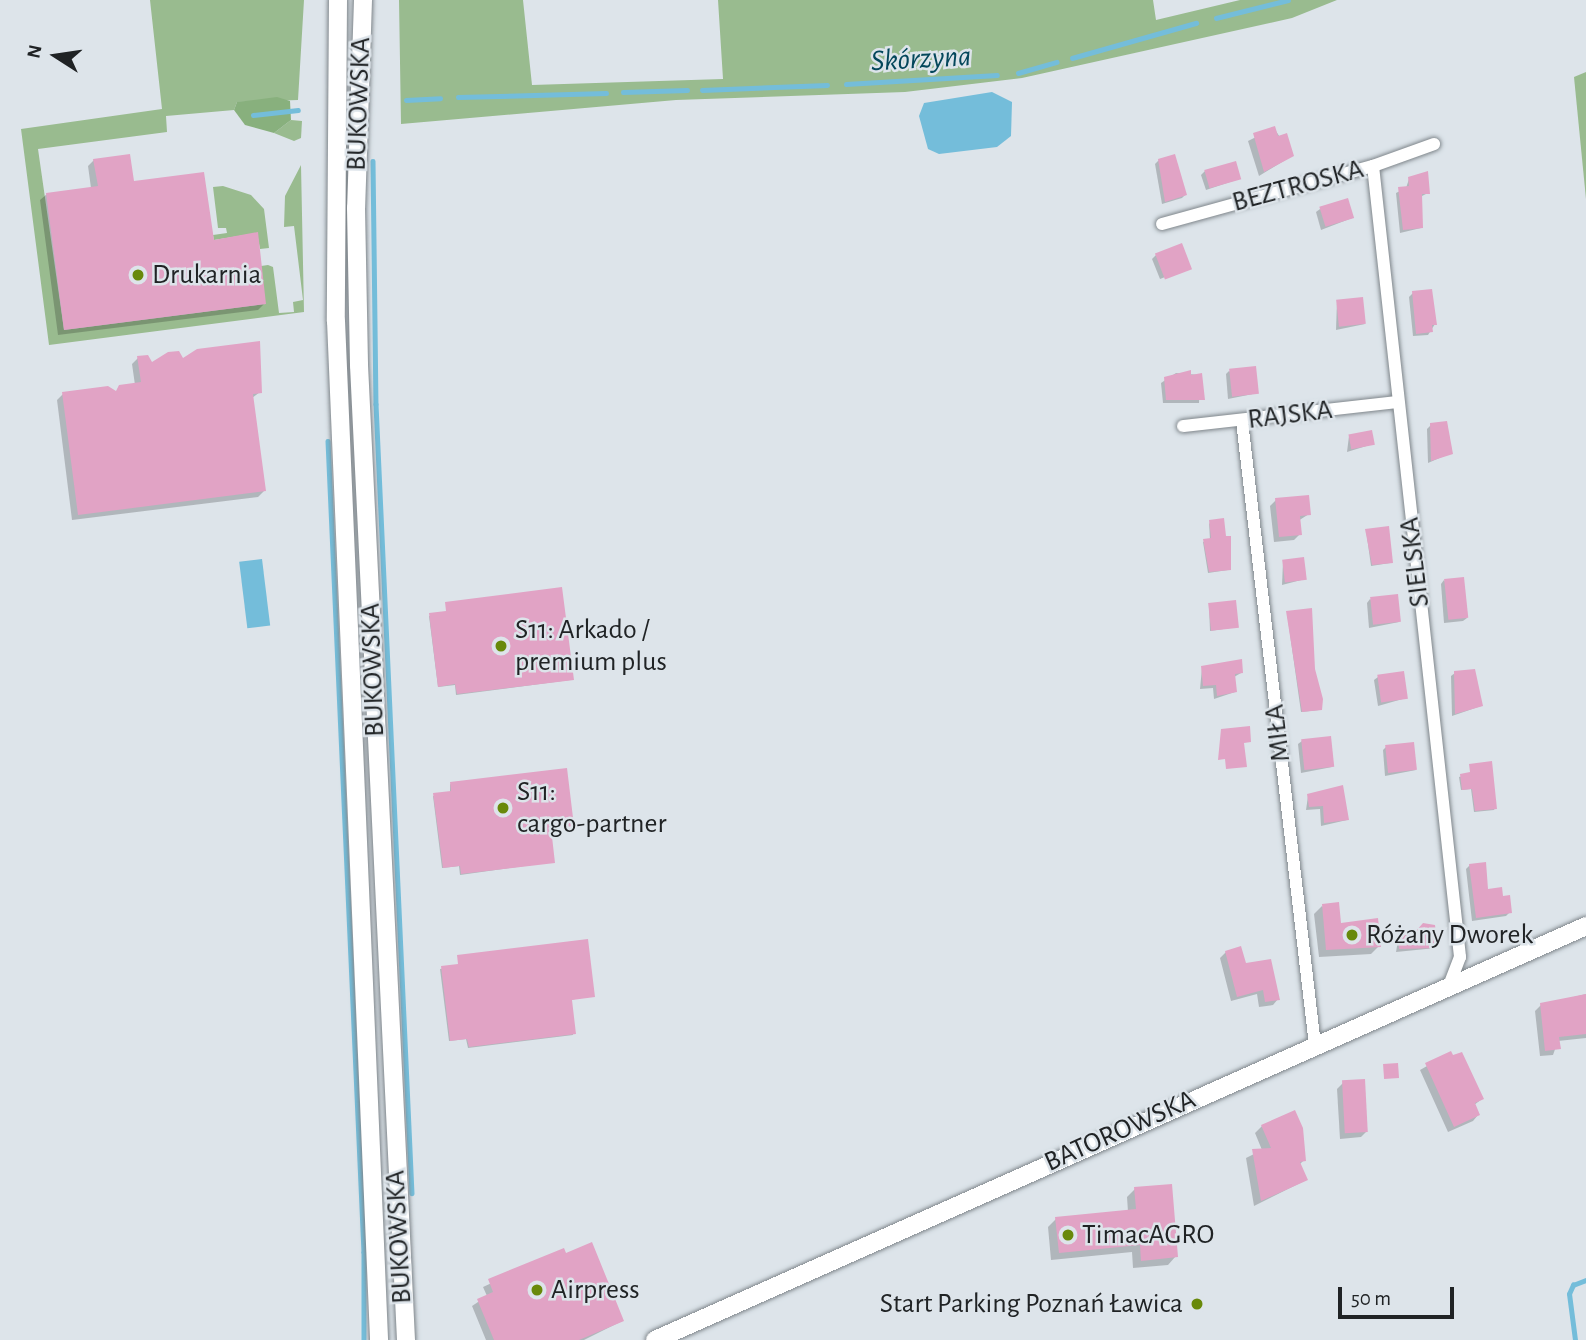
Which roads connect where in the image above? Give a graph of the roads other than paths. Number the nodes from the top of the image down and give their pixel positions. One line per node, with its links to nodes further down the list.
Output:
1 (338, 0): 14 (main road, BUKOWSKA)
2 (363, 0): 15 (main road, BUKOWSKA)
3 (1434, 144): 4 (street, BEZTROSKA)
4 (1373, 166): 5 (street, BEZTROSKA); 6 (street, SIELSKA)
5 (1162, 224)
6 (1396, 402): 7 (street, RAJSKA); 10 (street, SIELSKA)
7 (1241, 421): 8 (street, RAJSKA); 13 (street, MIŁA)
8 (1183, 426)
9 (1586, 926): 11 (main road, BATOROWSKA)
10 (1460, 957): 11 (street); 12 (street, SIELSKA)
11 (1481, 971): 12 (main road, BATOROWSKA)
12 (1449, 985): 13 (main road, BATOROWSKA)
13 (1315, 1045): 16 (main road, BATOROWSKA)
14 (379, 1340)
15 (406, 1340)
16 (655, 1340)

